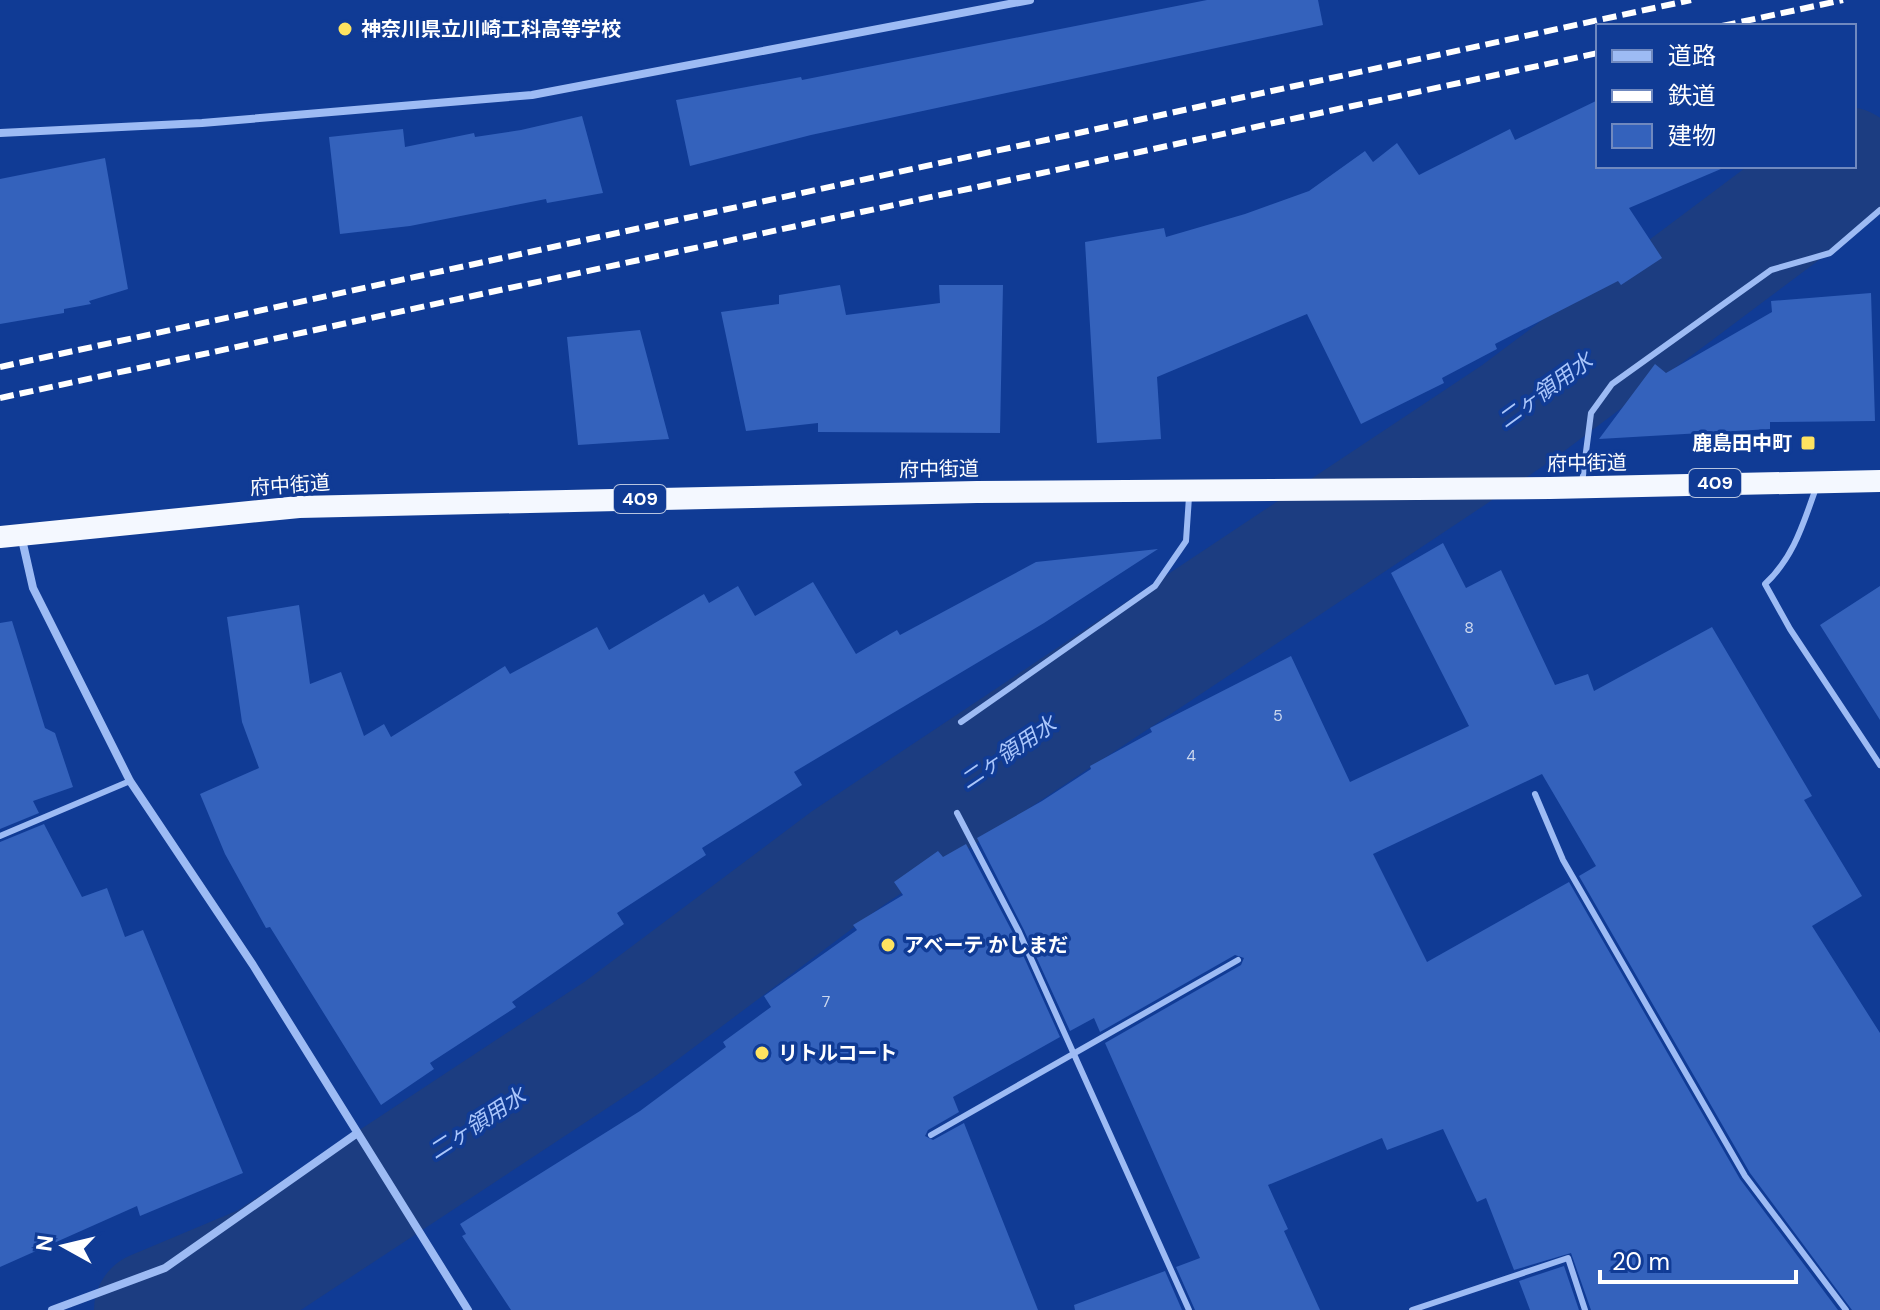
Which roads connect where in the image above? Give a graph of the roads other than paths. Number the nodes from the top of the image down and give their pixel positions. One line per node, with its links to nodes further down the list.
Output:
1 (1030, 0): 2 (street)
2 (1005, 2): 3 (street)
3 (0, 133)
4 (1880, 210): 7 (lane)
5 (1818, 481): 6 (highway, 府中街道 / 409); 7 (highway, 府中街道 / 409); 11 (lane)
6 (1880, 481)
7 (1581, 487): 8 (highway, 府中街道 / 409)
8 (1190, 489): 9 (highway, 府中街道 / 409); 10 (lane)
9 (10, 536): 12 (street)
10 (961, 722)
11 (1880, 765)
12 (130, 781): 15 (lane); 18 (street)
13 (1535, 794): 25 (lane)
14 (957, 813): 17 (lane)
15 (0, 836)
16 (1238, 960): 17 (lane)
17 (1074, 1052): 19 (lane); 22 (lane)
18 (356, 1134): 20 (street); 21 (street)
19 (931, 1135)
20 (52, 1310)
21 (468, 1310)
22 (1189, 1310)
23 (1412, 1310): 24 (lane)
24 (1585, 1310)
25 (1846, 1310)

